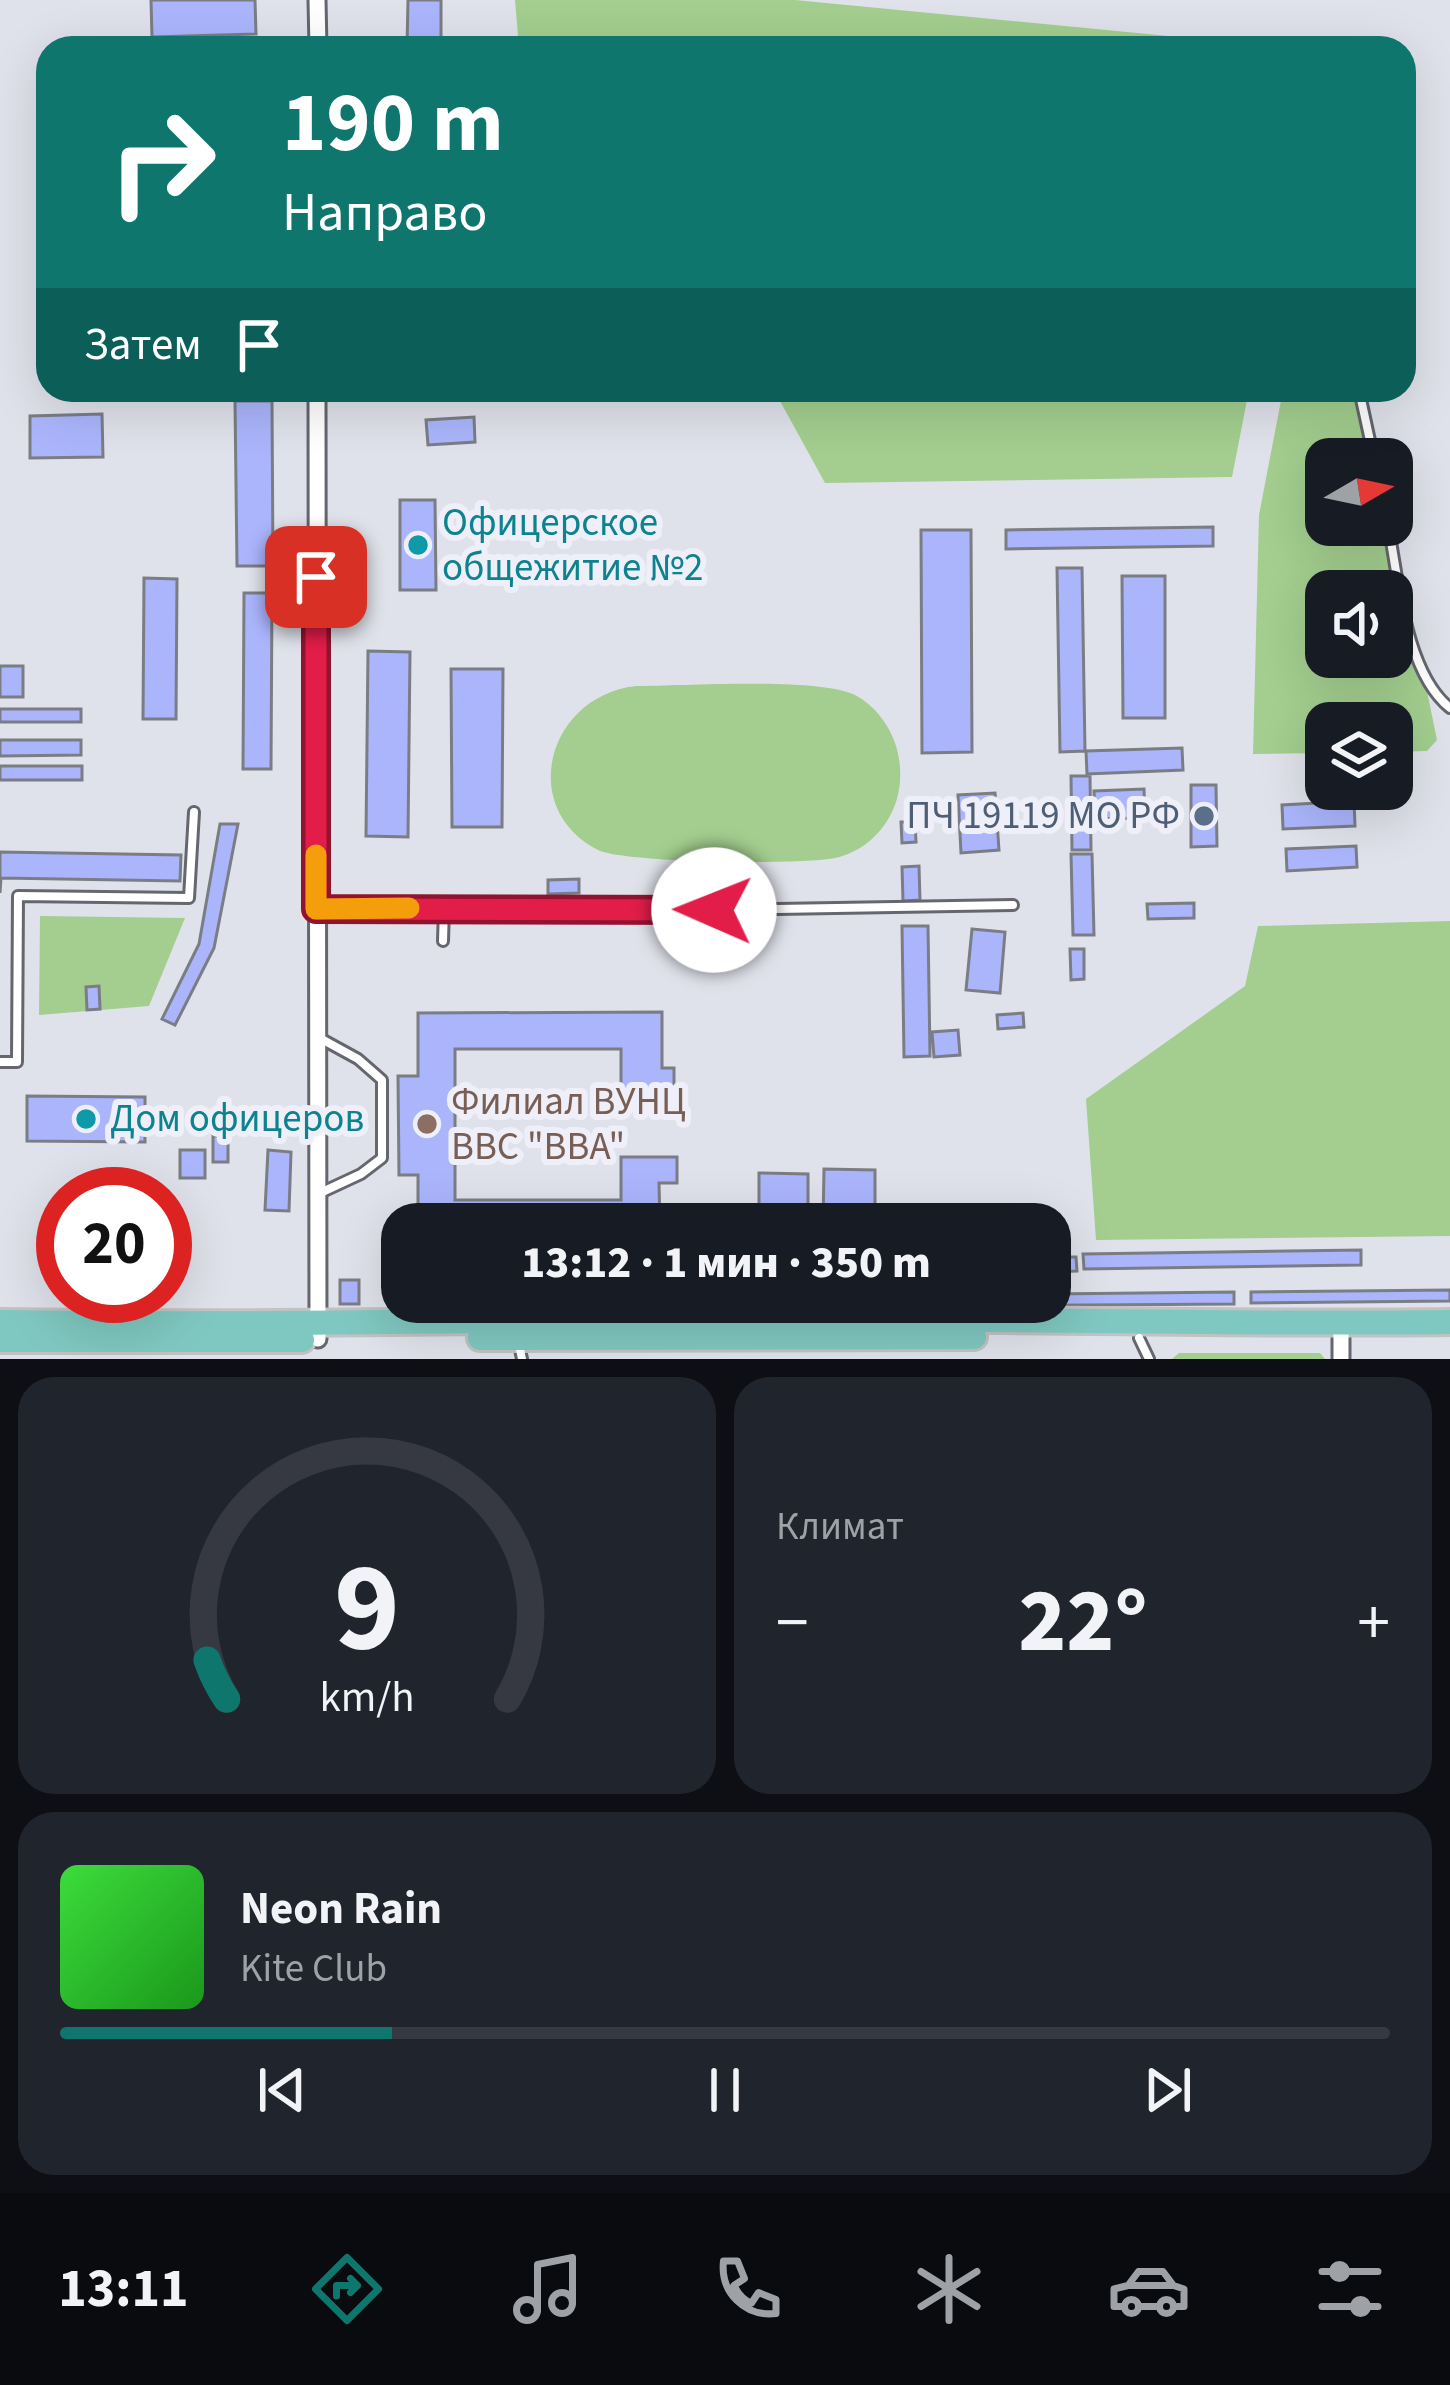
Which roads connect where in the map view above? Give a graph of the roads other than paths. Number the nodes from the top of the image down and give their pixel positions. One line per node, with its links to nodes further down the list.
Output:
1 (317, 0): 2 (street)
2 (318, 36)
3 (317, 402): 11 (street)
4 (1362, 402): 5 (lane)
5 (1369, 438)
6 (1393, 546): 7 (lane)
7 (1450, 708)
8 (194, 812): 14 (lane)
9 (1012, 905): 10 (lane)
10 (444, 908): 11 (lane); 12 (lane)
11 (316, 909): 13 (street)
12 (443, 941)
13 (316, 1036): 15 (street); 15 (lane)
14 (0, 1062)
15 (317, 1195): 19 (street)
16 (0, 1322): 19 (main road)
17 (1450, 1322): 22 (main road)
18 (718, 1328): 19 (main road); 22 (main road); 23 (main road); 24 (main road)
19 (318, 1332): 21 (main road); 24 (main road)
20 (1450, 1339): 22 (main road)
21 (0, 1340)
22 (1341, 1340): 23 (main road)
23 (1144, 1348)
24 (520, 1349)

